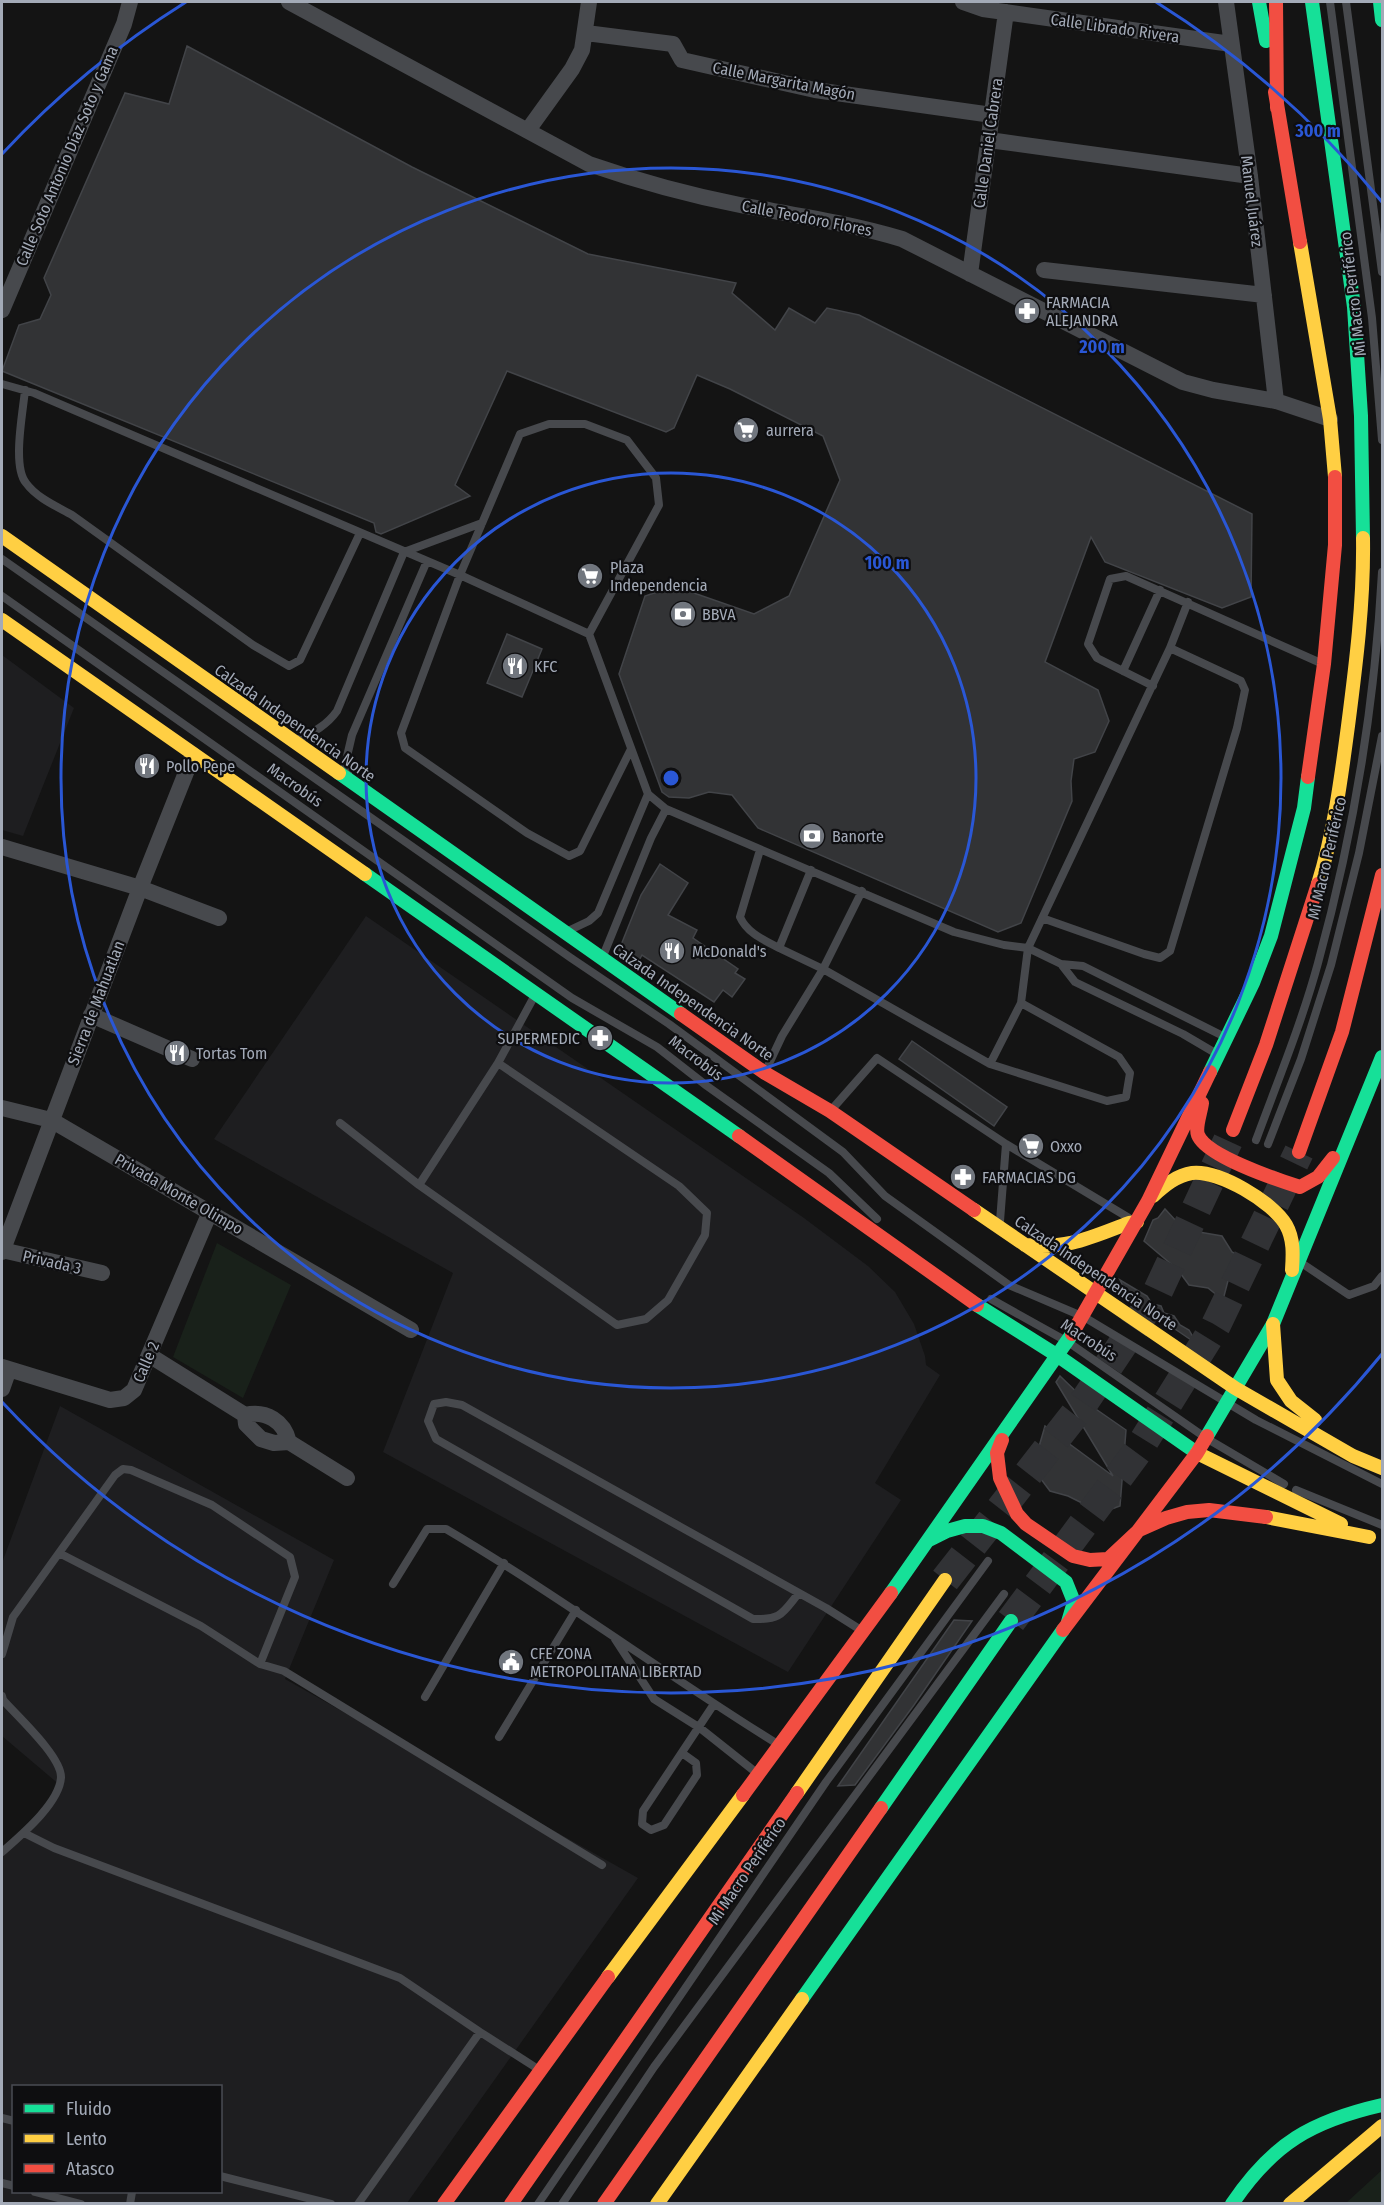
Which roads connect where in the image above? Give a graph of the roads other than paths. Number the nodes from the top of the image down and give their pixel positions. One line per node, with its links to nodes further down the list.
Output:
1 (130, 2): 25 (street, Calle Soto Antonio Díaz Soto y Gama)
2 (289, 2): 18 (street, Calle Teodoro Flores)
3 (589, 2): 14 (street)
4 (963, 2): 12 (street, Calle Librado Rivera)
5 (1226, 2): 15 (street, Manuel Juárez)
6 (1259, 2): 16 (main road)
7 (1276, 2): 16 (main road)
8 (1312, 2): 83 (main road)
9 (1330, 2): 30 (lane, Mi Macro Periférico)
10 (1346, 2): 22 (lane, Mi Macro Periférico)
11 (1380, 2): 13 (main road)
12 (1006, 12): 15 (street, Calle Librado Rivera); 17 (street, Calle Daniel Cabrera)
13 (1383, 20)
14 (586, 33): 17 (street, Calle Margarita Magón); 18 (street)
15 (1231, 44): 20 (street, Manuel Juárez)
16 (1277, 108): 29 (main road)
17 (992, 115): 19 (street, Calle Daniel Cabrera)
18 (528, 130): 23 (street, Calle Teodoro Flores)
19 (989, 140): 20 (street); 23 (street, Calle Daniel Cabrera)
20 (1250, 176): 24 (street, Manuel Juárez)
21 (1044, 270): 24 (street)
22 (1383, 272)
23 (970, 274): 28 (street, Calle Teodoro Flores)
24 (1264, 295): 28 (street, Manuel Juárez)
25 (2, 310)
26 (2, 384): 27 (lane)
27 (25, 390): 32 (lane); 32 (lane)
28 (1276, 400): 29 (street, Calle Teodoro Flores)
29 (1330, 419): 45 (main road)
30 (1383, 440)
31 (482, 523): 34 (lane); 38 (lane); 43 (lane)
32 (360, 533): 34 (lane)
33 (2, 536): 49 (main road, Calzada Independencia Norte)
34 (404, 552): 36 (lane); 49 (lane)
35 (2, 559): 103 (lane, Macrobús)
36 (427, 561): 38 (lane); 52 (lane)
37 (1383, 572): 85 (lane, Mi Macro Periférico)
38 (459, 575): 43 (lane); 50 (lane)
39 (1160, 590): 41 (lane); 46 (lane); 46 (lane)
40 (2, 596): 92 (lane, Macrobús)
41 (1188, 602): 44 (lane); 45 (lane)
42 (2, 620): 51 (main road)
43 (589, 634): 50 (lane)
44 (1170, 648): 47 (lane); 62 (lane)
45 (1324, 664): 72 (main road)
46 (1123, 671): 47 (lane)
47 (1153, 686): 62 (lane)
48 (1383, 736): 87 (lane, Mi Macro Periférico)
49 (293, 742): 52 (main road, Calzada Independencia Norte)
50 (631, 749): 53 (lane)
51 (193, 755): 59 (street, Sierra de Mahuatlan); 69 (main road)
52 (350, 782): 63 (main road, Calzada Independencia Norte)
53 (648, 794): 54 (lane); 63 (lane)
54 (666, 809): 56 (lane); 66 (lane)
55 (2, 847): 59 (street)
56 (760, 850): 57 (lane); 64 (lane)
57 (811, 870): 60 (lane); 64 (lane)
58 (1383, 875): 88 (main road)
59 (140, 888): 61 (street); 71 (street, Sierra de Mahuatlan)
60 (862, 891): 65 (lane); 68 (lane)
61 (219, 918)
62 (1042, 918): 65 (lane)
63 (566, 932): 66 (main road, Calzada Independencia Norte)
64 (779, 948): 68 (lane)
65 (1028, 948): 67 (lane); 70 (lane)
66 (602, 959): 78 (main road, Calzada Independencia Norte)
67 (1060, 964): 72 (lane); 75 (lane)
68 (823, 969): 77 (lane); 78 (lane)
69 (535, 994): 76 (lane); 108 (main road)
70 (1021, 1003): 77 (lane); 77 (lane)
71 (91, 1015): 74 (street); 81 (street, Sierra de Mahuatlan)
72 (1226, 1037): 75 (main road)
73 (1383, 1056): 84 (main road)
74 (192, 1059)
75 (1215, 1061): 84 (main road); 90 (main road)
76 (498, 1063): 89 (lane); 89 (lane)
77 (990, 1064)
78 (765, 1073): 80 (main road, Calzada Independencia Norte)
79 (2, 1108): 81 (street, Privada Monte Olimpo)
80 (830, 1111): 86 (lane); 94 (main road, Calzada Independencia Norte)
81 (51, 1120): 91 (street, Privada Monte Olimpo); 96 (street, Sierra de Mahuatlan)
82 (340, 1123): 89 (lane)
83 (1233, 1130)
84 (1349, 1135): 97 (main road)
85 (1256, 1140)
86 (1006, 1144): 93 (lane); 94 (lane)
87 (1268, 1144)
88 (1299, 1152)
89 (419, 1185)
90 (1148, 1201): 93 (main road); 100 (main road)
91 (210, 1212): 105 (street, Privada Monte Olimpo); 107 (street, Calle 2)
92 (881, 1222)
93 (1137, 1222): 95 (main road); 101 (main road)
94 (999, 1227): 95 (main road, Calzada Independencia Norte)
95 (1024, 1245): 101 (main road, Calzada Independencia Norte)
96 (2, 1251): 98 (street, Privada 3)
97 (1300, 1262): 99 (lane); 100 (main road)
98 (102, 1273)
99 (1383, 1276)
100 (1290, 1283): 104 (main road)
101 (1096, 1294): 103 (main road); 110 (main road, Calzada Independencia Norte)
102 (988, 1297): 106 (lane, Macrobús)
103 (1084, 1317): 106 (main road); 112 (lane, Macrobús)
104 (1273, 1324): 110 (main road); 118 (main road)
105 (411, 1330)
106 (1068, 1342): 108 (main road); 115 (lane, Macrobús)
107 (149, 1355): 109 (street, Calle 2); 113 (street)
108 (1058, 1356): 114 (main road); 117 (main road)
109 (5, 1368): 111 (street)
110 (1235, 1388): 112 (main road); 118 (main road, Calzada Independencia Norte)
111 (2, 1389)
112 (1227, 1402): 115 (main road); 121 (lane, Macrobús)
113 (244, 1415): 116 (street); 116 (street)
114 (1005, 1430): 123 (main road); 125 (main road)
115 (1206, 1438): 117 (main road); 122 (lane, Macrobús)
116 (289, 1442): 120 (street)
117 (1197, 1454): 123 (main road); 124 (main road)
118 (1353, 1456): 119 (main road, Calzada Independencia Norte)
119 (1383, 1468)
120 (347, 1478)
121 (1383, 1484)
122 (1383, 1525)
123 (1139, 1530): 124 (main road); 136 (main road)
124 (1369, 1537): 126 (main road)
125 (928, 1541): 136 (main road); 137 (main road)
126 (1383, 1544)
127 (59, 1554): 139 (lane); 140 (lane); 140 (lane)
128 (988, 1561): 163 (lane, Mi Macro Periférico)
129 (504, 1563): 131 (lane); 134 (lane); 142 (lane)
130 (945, 1580): 162 (main road)
131 (393, 1584)
132 (798, 1594): 132 (lane); 137 (lane)
133 (1004, 1594): 164 (lane)
134 (576, 1610): 138 (lane); 145 (lane)
135 (1011, 1621): 165 (main road)
136 (1068, 1623): 166 (main road)
137 (864, 1632): 146 (main road)
138 (613, 1636): 143 (lane); 144 (lane)
139 (2, 1654)
140 (260, 1664): 151 (lane)
141 (2, 1696): 149 (lane)
142 (425, 1697)
143 (714, 1704): 144 (lane); 146 (lane)
144 (700, 1728): 147 (lane); 148 (lane)
145 (499, 1737)
146 (780, 1745): 148 (main road)
147 (682, 1753): 147 (lane)
148 (759, 1775): 153 (main road)
149 (24, 1833): 150 (lane); 152 (lane)
150 (2, 1852)
151 (602, 1864)
152 (480, 2032): 153 (lane); 160 (lane)
153 (539, 2070): 161 (main road)
154 (1383, 2105): 167 (main road)
155 (1383, 2126): 168 (main road)
156 (222, 2177): 159 (lane)
157 (39, 2193): 158 (lane)
158 (81, 2204)
159 (331, 2204)
160 (358, 2204)
161 (444, 2204)
162 (511, 2204)
163 (538, 2204)
164 (562, 2204)
165 (604, 2204)
166 (657, 2204)
167 (1232, 2204)
168 (1290, 2204)

